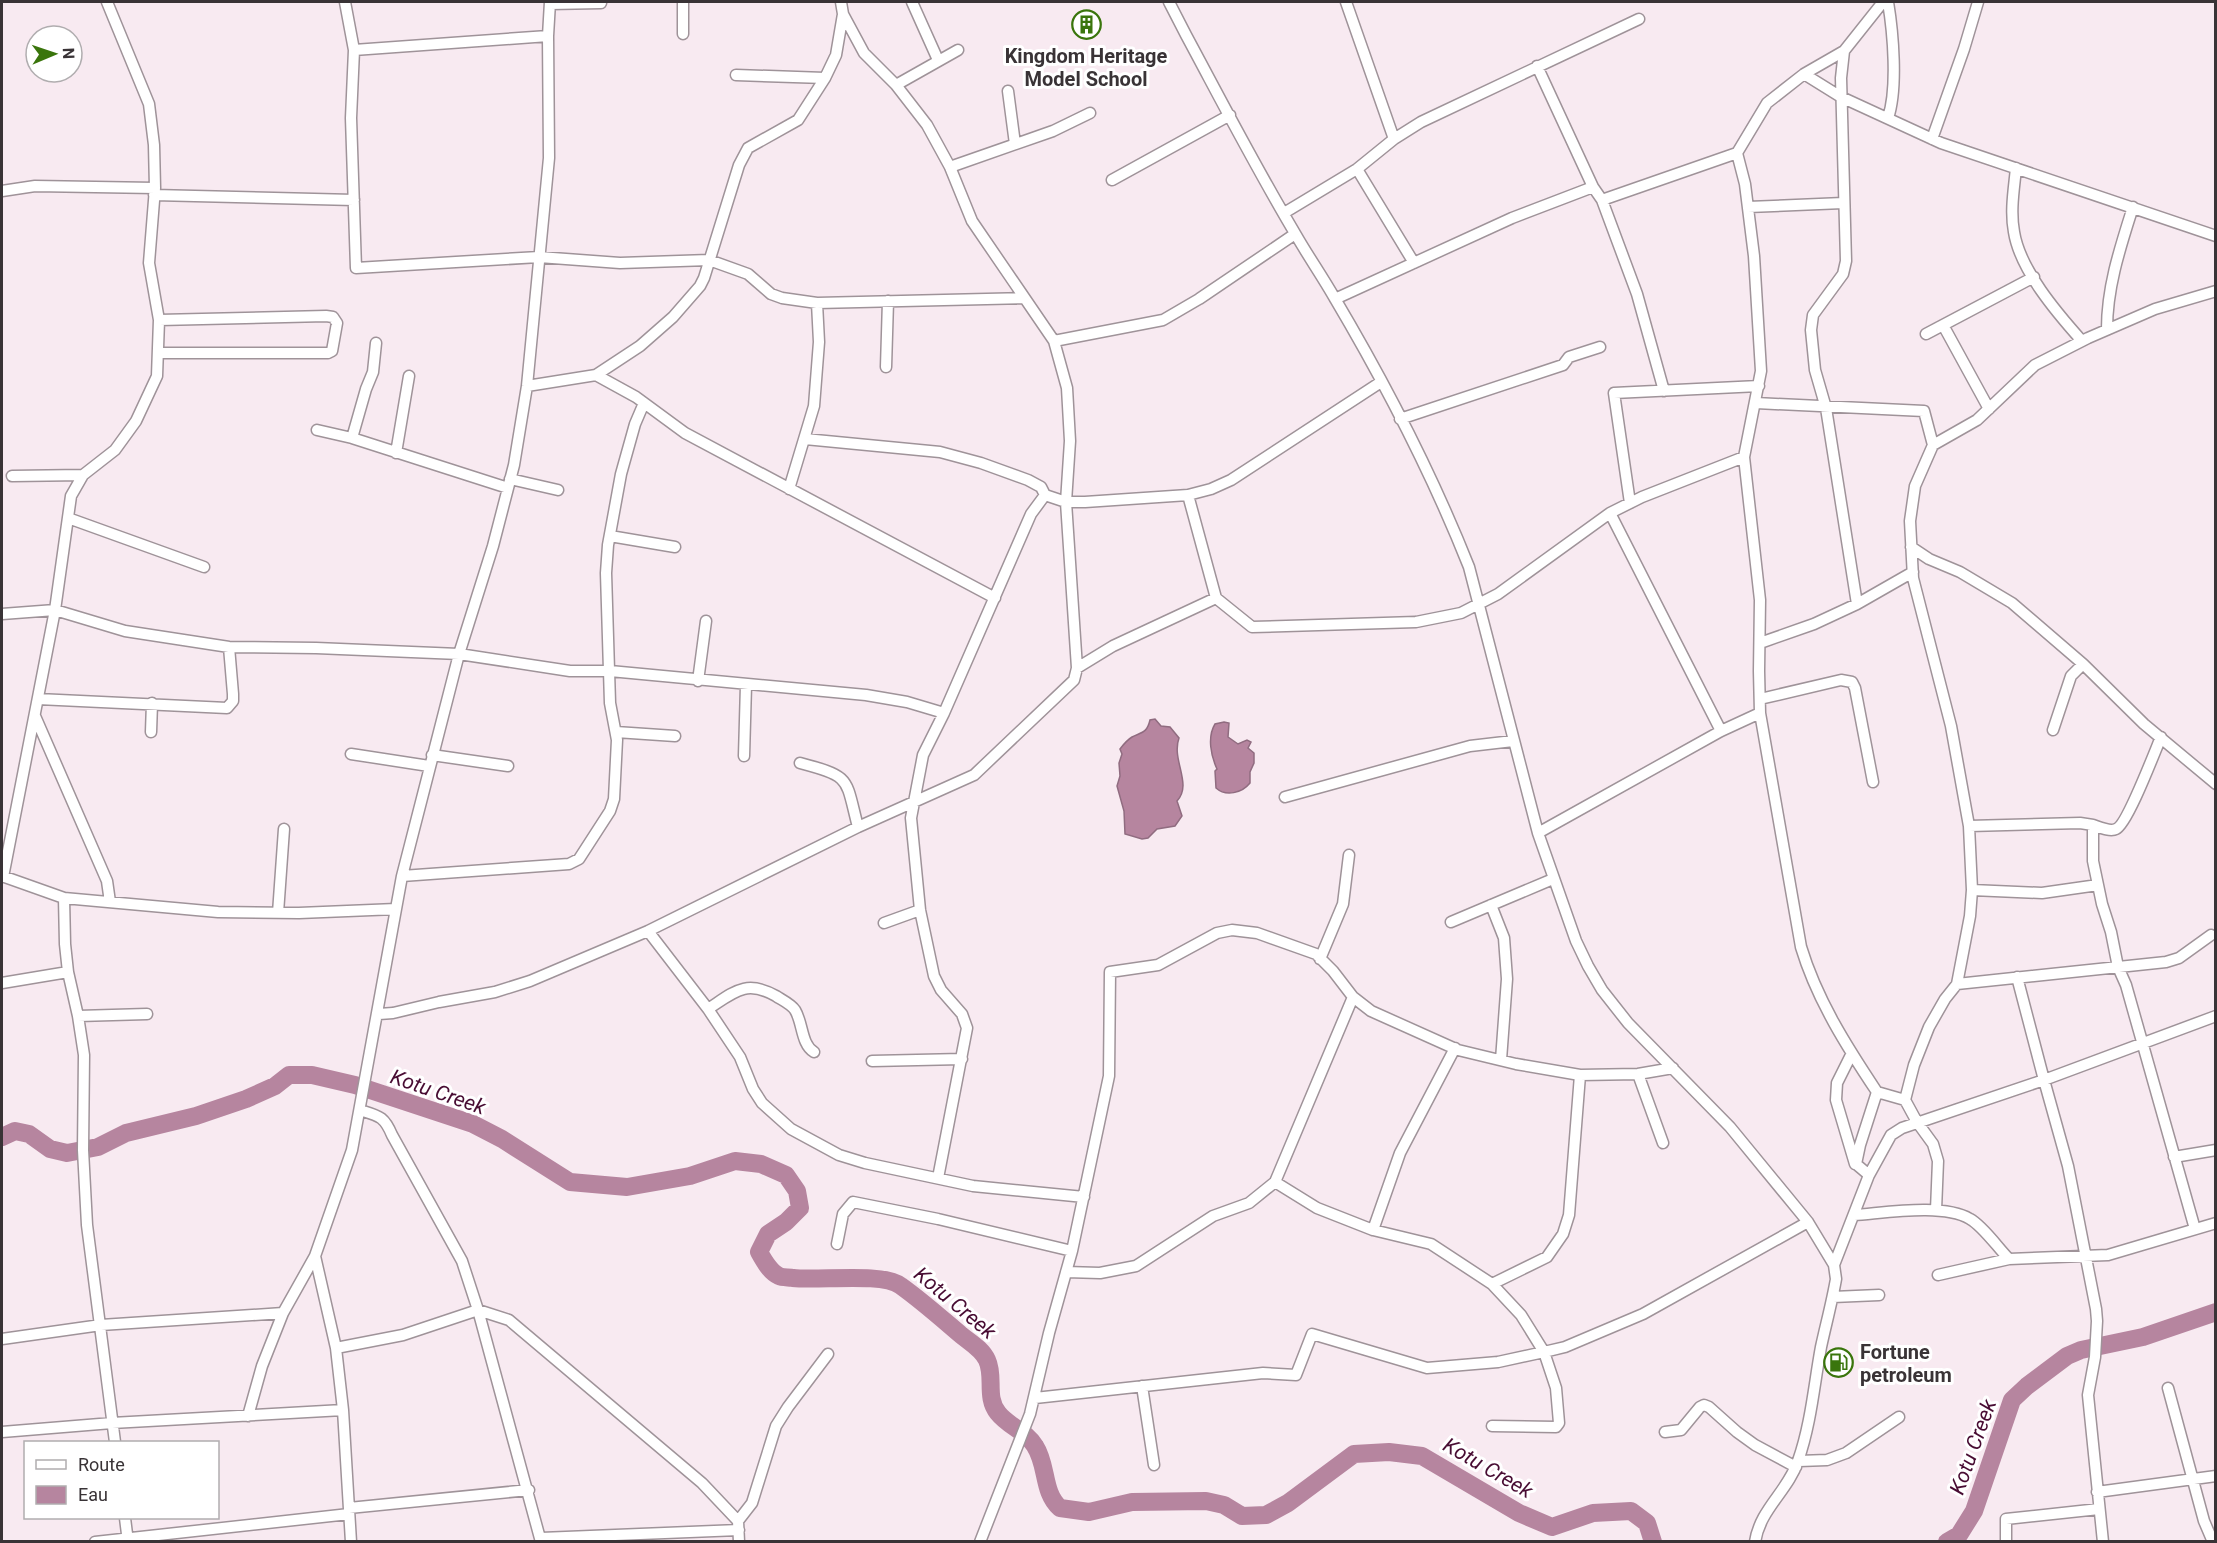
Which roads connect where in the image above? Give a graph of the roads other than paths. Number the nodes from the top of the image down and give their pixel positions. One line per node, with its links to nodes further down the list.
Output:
1 (107, 2): 41 (street)
2 (345, 2): 17 (street)
3 (683, 2): 15 (street)
4 (841, 2): 13 (street)
5 (912, 2): 20 (street)
6 (1169, 2): 29 (street)
7 (1346, 2): 31 (street)
8 (1883, 2): 19 (street)
9 (1887, 2): 30 (street)
10 (1978, 2): 32 (street)
11 (550, 3): 12 (street); 16 (street)
12 (601, 3)
13 (843, 14): 24 (street); 25 (street)
14 (1639, 19): 21 (street)
15 (683, 34)
16 (548, 36): 17 (street); 50 (street)
17 (354, 50): 42 (street)
18 (958, 50): 20 (street)
19 (1844, 51): 22 (street); 27 (street)
20 (938, 60): 25 (street)
21 (1537, 66): 31 (street); 39 (street)
22 (1804, 74): 27 (street); 34 (street)
23 (736, 75): 24 (street)
24 (825, 78): 51 (street)
25 (896, 85): 35 (street)
26 (1008, 91): 33 (street)
27 (1841, 97): 30 (street); 44 (street)
28 (1090, 113): 33 (street)
29 (1230, 115): 38 (street); 47 (street)
30 (1888, 117): 32 (street)
31 (1394, 139): 37 (street)
32 (1932, 139): 36 (street)
33 (1015, 144): 35 (street)
34 (1737, 153): 43 (street); 45 (street)
35 (950, 167): 55 (street)
36 (2016, 168): 46 (street); 53 (street)
37 (1358, 169): 47 (street); 52 (street)
38 (1112, 180)
39 (1593, 188): 43 (street); 52 (street)
40 (2, 191): 41 (street)
41 (154, 192): 42 (street); 59 (street)
42 (354, 200): 50 (street)
43 (1602, 200): 74 (street)
44 (1843, 203): 45 (street); 77 (street)
45 (1748, 207): 73 (street)
46 (2133, 207): 49 (street); 61 (street)
47 (1284, 213): 48 (street)
48 (1295, 234): 56 (street); 63 (street)
49 (2216, 236)
50 (539, 257): 51 (street); 72 (street)
51 (709, 260): 58 (street); 69 (street)
52 (1414, 263): 56 (street)
53 (2034, 277): 60 (street); 64 (street)
54 (2216, 291): 61 (street)
55 (1024, 298): 57 (street); 63 (street)
56 (1335, 299): 71 (street)
57 (888, 301): 58 (street); 68 (street)
58 (818, 303): 82 (street)
59 (159, 320): 67 (street); 67 (street)
60 (1943, 325): 62 (street); 78 (street)
61 (2107, 330): 64 (street)
62 (1926, 334)
63 (1054, 341): 93 (street)
64 (2082, 341): 78 (street)
65 (376, 343): 81 (street)
66 (1600, 347): 79 (street)
67 (159, 353): 86 (street)
68 (886, 367)
69 (596, 375): 72 (street); 75 (street)
70 (409, 376): 84 (street)
71 (1381, 382): 79 (street); 92 (street)
72 (527, 386): 88 (street)
73 (1759, 386): 74 (street); 76 (street)
74 (1664, 391): 94 (street)
75 (644, 403): 89 (street); 97 (street)
76 (1756, 404): 77 (street); 85 (street)
77 (1826, 408): 83 (street); 104 (street)
78 (1989, 409): 83 (street)
79 (1400, 419): 105 (street)
80 (317, 430): 81 (street)
81 (351, 438): 84 (street)
82 (805, 439): 89 (street); 91 (street)
83 (1933, 445): 98 (street)
84 (396, 453): 88 (street)
85 (1744, 457): 94 (street); 109 (street)
86 (82, 475): 87 (street); 96 (street)
87 (12, 476)
88 (509, 484): 90 (street); 111 (street)
89 (789, 489): 102 (street)
90 (558, 490)
91 (1045, 495): 93 (street); 102 (street)
92 (1188, 495): 93 (street); 103 (street)
93 (1066, 502): 113 (street)
94 (1630, 503): 95 (street)
95 (1610, 513): 105 (street); 124 (street)
96 (68, 518): 100 (street); 106 (street)
97 (610, 536): 99 (street); 114 (street)
98 (1911, 547): 101 (street); 112 (street)
99 (675, 548)
100 (204, 567)
101 (1913, 572): 104 (street); 140 (street)
102 (995, 597): 121 (street)
103 (1216, 598): 105 (street); 113 (street)
104 (1857, 604): 109 (street)
105 (1479, 605): 129 (street)
106 (55, 610): 107 (street); 110 (street); 117 (street)
107 (2, 614)
108 (706, 621): 115 (street)
109 (1760, 644): 118 (street)
110 (229, 647): 111 (street); 119 (street)
111 (459, 654): 114 (street); 132 (street)
112 (2083, 664): 123 (street); 128 (street)
113 (1077, 668): 138 (street)
114 (610, 671): 115 (street); 126 (street)
115 (698, 681): 116 (street)
116 (746, 685): 121 (street); 131 (street)
117 (38, 699): 119 (street); 122 (street)
118 (1760, 699): 120 (street); 135 (street)
119 (152, 703): 125 (street)
120 (1760, 712): 124 (street); 175 (street)
121 (944, 713): 138 (street)
122 (35, 715): 145 (street); 151 (street)
123 (2053, 730)
124 (1721, 731): 143 (street)
125 (151, 732)
126 (616, 732): 127 (street); 146 (street)
127 (675, 736)
128 (2161, 737): 136 (street); 139 (street)
129 (1513, 741): 137 (street); 143 (street)
130 (351, 754): 132 (street)
131 (744, 756)
132 (431, 760): 134 (street); 146 (street)
133 (800, 763): 141 (street)
134 (508, 766)
135 (1873, 782)
136 (2216, 784)
137 (1285, 797)
138 (915, 802): 141 (street); 154 (street)
139 (2093, 825): 140 (street); 148 (street)
140 (1969, 826): 149 (street)
141 (858, 827): 158 (street)
142 (284, 829): 155 (street)
143 (1538, 833): 147 (street)
144 (1349, 855): 160 (street)
145 (2, 876): 150 (street)
146 (402, 876): 153 (street)
147 (1553, 879): 152 (street); 179 (street)
148 (2098, 885): 149 (street); 161 (street)
149 (1972, 890): 165 (street)
150 (64, 898): 151 (street); 162 (street)
151 (111, 902): 155 (street)
152 (1491, 905): 156 (street); 177 (street)
153 (396, 909): 155 (street); 169 (street)
154 (920, 910): 157 (street); 176 (street)
155 (278, 913)
156 (1451, 922)
157 (884, 923)
158 (648, 931): 167 (street); 169 (street)
159 (2211, 935): 161 (street)
160 (1320, 959): 166 (street); 194 (street)
161 (2118, 967): 163 (street); 172 (street)
162 (68, 972): 164 (street); 170 (street)
163 (2018, 977): 165 (street); 182 (street)
164 (2, 983)
165 (1957, 984): 184 (street)
166 (1353, 997): 173 (street); 193 (street)
167 (708, 1009): 174 (street); 192 (street)
168 (147, 1014): 170 (street)
169 (379, 1014): 185 (street)
170 (78, 1016): 214 (street)
171 (2216, 1016): 172 (street)
172 (2142, 1045): 182 (street); 189 (street)
173 (1455, 1048): 177 (street); 200 (street)
174 (814, 1052)
175 (1852, 1053): 183 (street); 190 (street)
176 (962, 1059): 178 (street); 192 (street)
177 (1502, 1060): 181 (street)
178 (872, 1061)
179 (1673, 1068): 180 (street); 197 (street)
180 (1638, 1074): 181 (street); 187 (street)
181 (1580, 1075): 209 (street)
182 (2044, 1080): 186 (street); 204 (street)
183 (1878, 1092): 184 (street); 190 (street)
184 (1905, 1100): 186 (street)
185 (360, 1110): 203 (street); 212 (street)
186 (1917, 1122): 191 (street); 195 (street)
187 (1663, 1143)
188 (2216, 1150): 189 (street)
189 (2174, 1157): 199 (street)
190 (1856, 1164): 191 (street)
191 (1869, 1176): 196 (street)
192 (938, 1178): 194 (street)
193 (1275, 1182): 200 (street); 207 (street)
194 (1084, 1197): 202 (street)
195 (1936, 1210): 196 (street); 205 (street)
196 (1854, 1215): 206 (street)
197 (1808, 1222): 206 (street); 217 (street)
198 (2216, 1223): 199 (street)
199 (2195, 1229): 204 (street)
200 (1373, 1230): 209 (street)
201 (837, 1244): 202 (street)
202 (1072, 1251): 207 (street)
203 (315, 1256): 213 (street); 216 (street)
204 (2086, 1256): 205 (street); 235 (street)
205 (2009, 1259): 208 (street)
206 (1834, 1265): 211 (street)
207 (1066, 1272): 221 (street)
208 (1938, 1275)
209 (1492, 1284): 217 (street)
210 (1879, 1295): 211 (street)
211 (1833, 1297): 231 (street)
212 (478, 1310): 216 (street); 234 (street); 239 (street)
213 (283, 1313): 214 (street); 223 (street)
214 (101, 1325): 215 (street); 225 (street)
215 (2, 1340)
216 (336, 1348): 222 (street)
217 (1544, 1352): 219 (street); 226 (street)
218 (828, 1354): 239 (street)
219 (1142, 1386): 221 (street); 230 (street)
220 (2168, 1388): 233 (street)
221 (1035, 1398): 245 (street)
222 (343, 1410): 223 (street); 237 (street)
223 (248, 1416): 225 (street)
224 (1899, 1417): 231 (street)
225 (112, 1423): 227 (street); 229 (street)
226 (1492, 1426)
227 (2, 1432)
228 (1665, 1432): 231 (street)
229 (115, 1441)
230 (1154, 1464)
231 (1797, 1464): 246 (street)
232 (2216, 1476): 233 (street)
233 (2192, 1480): 235 (street); 249 (street)
234 (529, 1490): 237 (street); 241 (street)
235 (2097, 1492): 236 (street)
236 (2099, 1509): 247 (street); 248 (street)
237 (349, 1511): 240 (street); 243 (street)
238 (125, 1519): 240 (street)
239 (738, 1526): 241 (street); 244 (street)
240 (128, 1540): 242 (street)
241 (541, 1540)
242 (95, 1542)
243 (351, 1542)
244 (739, 1542)
245 (980, 1542)
246 (1755, 1542)
247 (2006, 1542)
248 (2103, 1542)
249 (2213, 1542)

